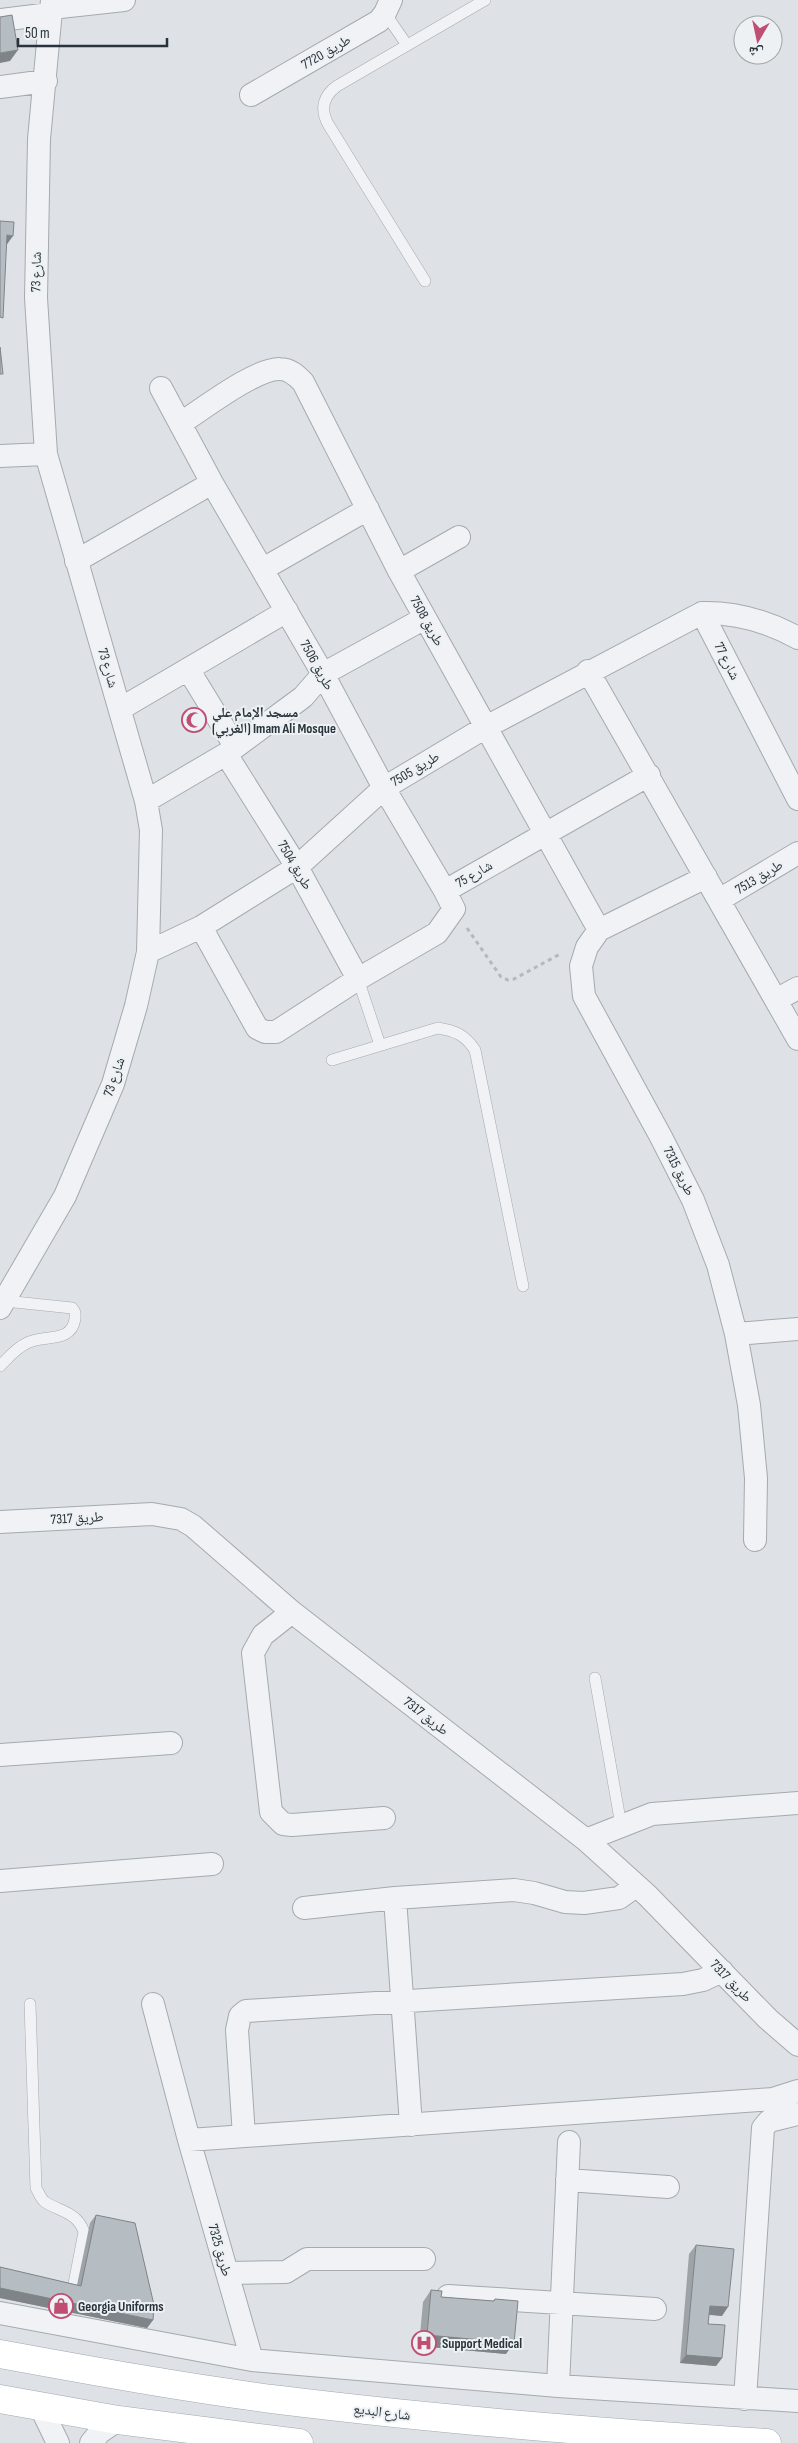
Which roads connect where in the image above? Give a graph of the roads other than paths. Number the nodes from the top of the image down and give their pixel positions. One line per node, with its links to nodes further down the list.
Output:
1 (124, 0): 4 (street)
2 (485, 0): 6 (lane)
3 (388, 6): 6 (lane); 9 (street, طريق 7720)
4 (51, 7): 5 (street); 7 (street, شارع 73)
5 (0, 20)
6 (408, 45): 10 (lane)
7 (46, 81): 8 (street); 13 (street, شارع 73)
8 (0, 88)
9 (251, 95)
10 (425, 282)
11 (161, 388): 12 (street, طريق 7506)
12 (180, 423): 15 (street, طريق 7506); 16 (street, طريق 7508)
13 (46, 454): 14 (street); 18 (street, شارع 73)
14 (0, 456)
15 (212, 483): 18 (street); 19 (street, طريق 7506)
16 (368, 509): 19 (street); 20 (street, طريق 7508)
17 (459, 537): 20 (street)
18 (76, 561): 28 (street, شارع 73)
19 (262, 569): 21 (street, طريق 7506)
20 (398, 571): 23 (street, طريق 7508)
21 (287, 612): 25 (street); 27 (street, طريق 7506)
22 (702, 613): 24 (street); 26 (street, طريق 7505); 33 (street, شارع 77)
23 (425, 618): 27 (street); 29 (street, طريق 7508)
24 (798, 638)
25 (188, 669): 28 (street); 30 (street, طريق 7504)
26 (588, 671): 29 (street, طريق 7505); 31 (street)
27 (323, 674): 30 (street); 32 (street, طريق 7506)
28 (120, 709): 34 (street, شارع 73)
29 (486, 727): 32 (street, طريق 7505); 35 (street, طريق 7508)
30 (230, 750): 34 (street); 37 (street, طريق 7504)
31 (649, 775): 35 (street, شارع 75); 38 (street)
32 (384, 788): 37 (street, طريق 7505); 39 (street, طريق 7506)
33 (798, 798)
34 (146, 802): 43 (street, شارع 73)
35 (544, 835): 39 (street, شارع 75); 42 (street)
36 (798, 853): 40 (street, طريق 7513)
37 (298, 867): 41 (street, طريق 7505); 44 (street, طريق 7504)
38 (706, 877): 40 (street); 42 (street)
39 (450, 900): 44 (street, شارع 75)
40 (719, 900): 46 (street)
41 (201, 927): 43 (street, طريق 7505); 44 (street, شارع 75)
42 (593, 938): 53 (street, طريق 7315)
43 (148, 952): 51 (street, شارع 73)
44 (358, 979): 48 (lane)
45 (798, 988): 46 (street)
46 (776, 1000): 47 (street)
47 (798, 1039)
48 (380, 1045): 49 (lane); 50 (lane)
49 (332, 1060)
50 (523, 1286)
51 (2, 1304): 54 (lane)
52 (798, 1329): 53 (street)
53 (736, 1334): 56 (street, طريق 7315)
54 (0, 1366)
55 (0, 1522): 57 (street, طريق 7317)
56 (756, 1540)
57 (292, 1612): 62 (street); 64 (street, طريق 7317)
58 (595, 1678): 63 (lane)
59 (171, 1743): 60 (street)
60 (0, 1755)
61 (798, 1803): 63 (street)
62 (384, 1818)
63 (621, 1825): 64 (street)
64 (586, 1840): 67 (street, طريق 7317)
65 (212, 1864): 66 (street)
66 (0, 1881)
67 (636, 1886): 68 (street); 70 (street, طريق 7317)
68 (395, 1898): 69 (street); 71 (street)
69 (304, 1908)
70 (722, 1971): 71 (street); 74 (street, طريق 7317)
71 (402, 2002): 77 (street); 78 (street)
72 (30, 2004): 85 (lane)
73 (153, 2004): 79 (street, طريق 7325)
74 (798, 2045)
75 (798, 2092): 77 (street)
76 (798, 2114): 94 (street)
77 (411, 2125): 78 (street)
78 (244, 2136): 79 (street)
79 (188, 2140): 84 (street, طريق 7325)
80 (569, 2142): 81 (street)
81 (567, 2180): 82 (street); 87 (street)
82 (668, 2187)
83 (424, 2259): 84 (street)
84 (227, 2273): 91 (street, طريق 7325)
85 (72, 2294)
86 (448, 2296): 87 (street)
87 (561, 2302): 88 (street); 92 (street)
88 (655, 2309)
89 (0, 2313): 91 (street)
90 (0, 2354): 101 (main road, شارع البديع)
91 (252, 2360): 92 (street)
92 (558, 2386): 94 (street)
93 (0, 2398): 96 (main road)
94 (745, 2399): 95 (street)
95 (794, 2402)
96 (40, 2406): 97 (main road); 98 (street)
97 (118, 2420): 99 (street); 100 (main road)
98 (58, 2443)
99 (91, 2443)
100 (300, 2443)
101 (767, 2443)

